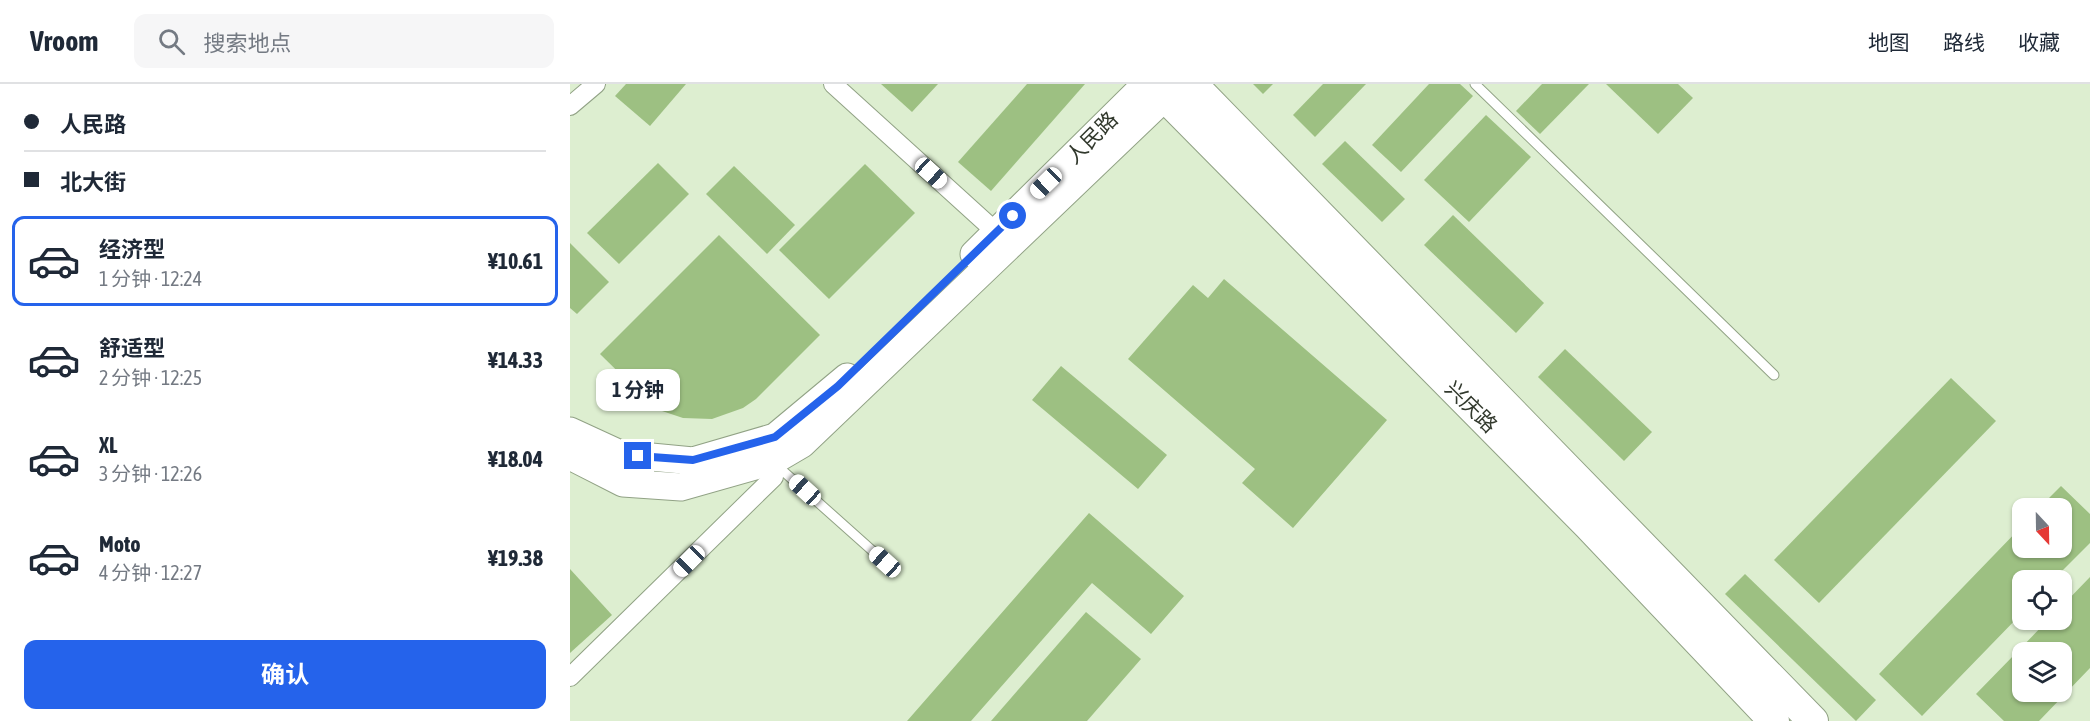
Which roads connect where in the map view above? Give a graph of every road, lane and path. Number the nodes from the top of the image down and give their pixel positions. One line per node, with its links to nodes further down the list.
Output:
1 (596, 84): 6 (street)
2 (833, 84): 7 (street)
3 (1192, 84): 15 (main road)
4 (1475, 84): 8 (lane)
5 (1160, 87): 7 (main road, 人民路); 10 (main road); 14 (main road, 兴庆路)
6 (570, 106)
7 (996, 232): 10 (main road, 人民路)
8 (1774, 375)
9 (570, 431): 10 (main road)
10 (774, 449): 11 (main road); 12 (lane); 13 (street)
11 (570, 456)
12 (885, 562)
13 (570, 677)
14 (1774, 721)
15 (1813, 721)

